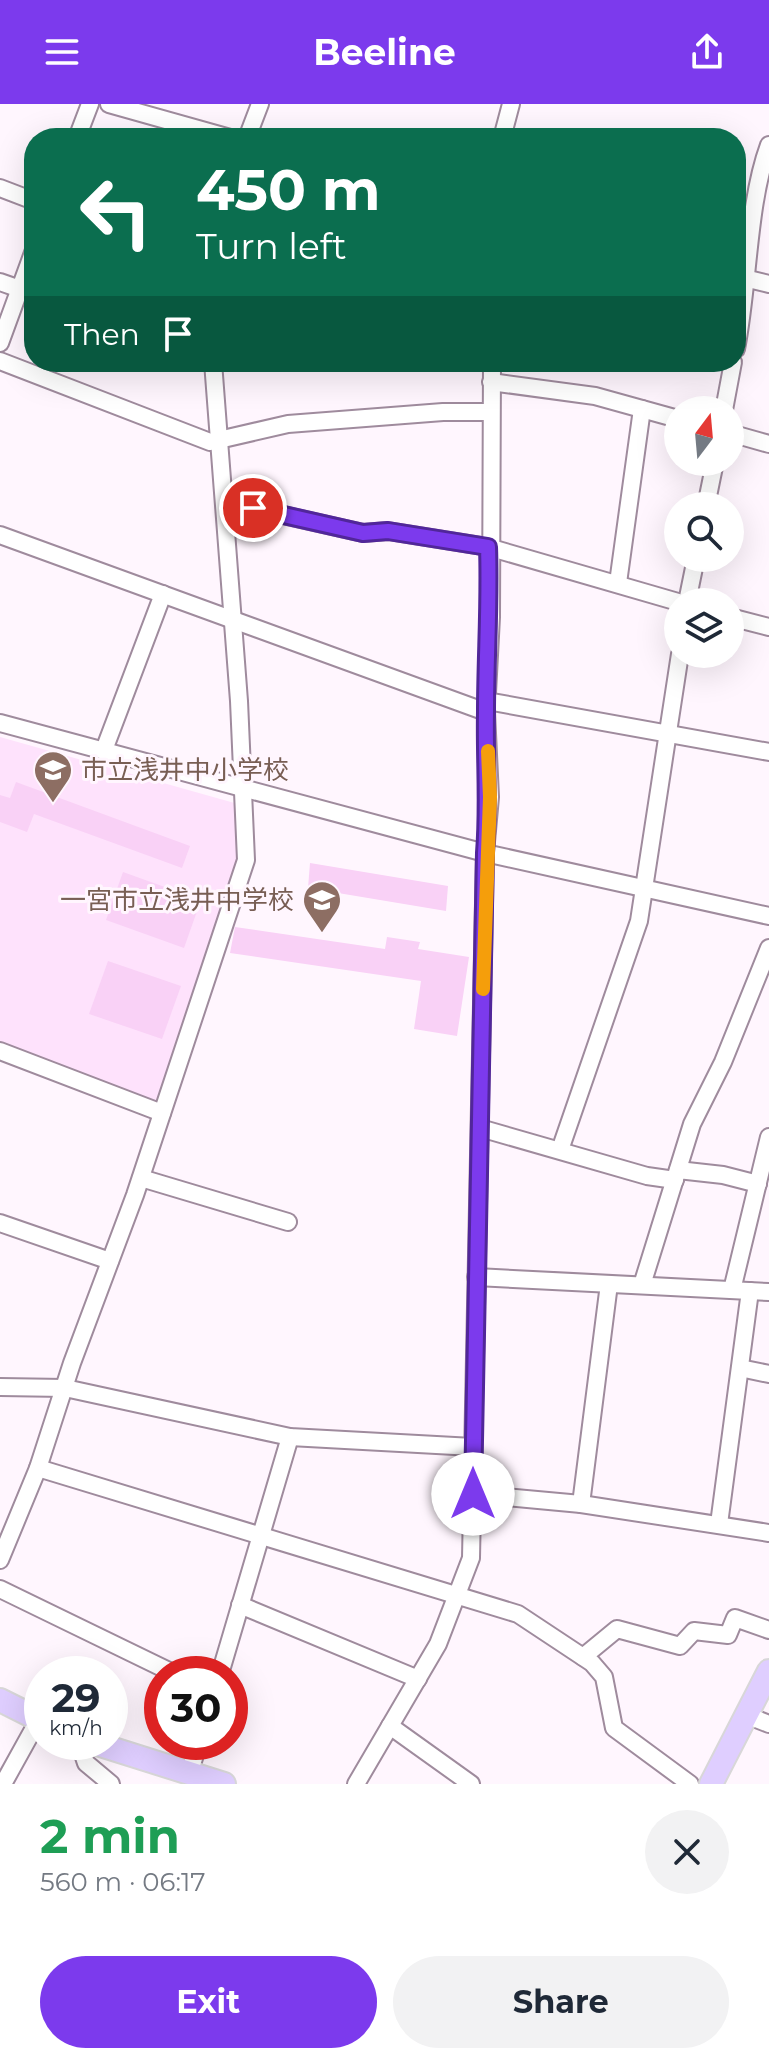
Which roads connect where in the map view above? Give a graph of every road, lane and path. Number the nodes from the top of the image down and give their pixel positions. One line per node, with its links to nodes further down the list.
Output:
1 (90, 104): 5 (street)
2 (109, 104): 6 (street)
3 (260, 104): 7 (street)
4 (511, 104): 8 (street)
5 (81, 128)
6 (194, 128)
7 (251, 128)
8 (505, 128)
9 (769, 145): 12 (street)
10 (0, 188): 11 (street)
11 (24, 197)
12 (746, 253)
13 (746, 278): 16 (street)
14 (0, 282): 17 (street)
15 (24, 282): 17 (street)
16 (769, 284)
17 (20, 289): 18 (street)
18 (0, 343)
19 (0, 361): 20 (street)
20 (24, 370)
21 (29, 372): 31 (street)
22 (214, 372): 31 (street)
23 (492, 372): 25 (street)
24 (731, 372): 26 (street)
25 (491, 382): 27 (street); 28 (street)
26 (727, 396)
27 (642, 409): 29 (street); 36 (street)
28 (491, 412): 31 (street); 35 (street)
29 (664, 415)
30 (744, 437): 32 (street)
31 (218, 439): 33 (street)
32 (769, 444)
33 (225, 502): 35 (street); 39 (street)
34 (0, 535): 37 (street)
35 (488, 547): 36 (street); 43 (street)
36 (618, 583): 38 (street)
37 (163, 594): 39 (street); 46 (street)
38 (664, 598)
39 (234, 620): 43 (street); 48 (street)
40 (744, 621): 41 (street)
41 (769, 627)
42 (678, 668): 45 (street)
43 (486, 706): 45 (street); 49 (street)
44 (0, 723): 46 (street)
45 (668, 734): 47 (street); 50 (street)
46 (104, 750): 48 (street)
47 (769, 752)
48 (242, 788): 49 (street); 54 (street)
49 (485, 853): 50 (street); 55 (street)
50 (645, 891): 51 (street); 57 (street)
51 (769, 916)
52 (769, 948): 58 (street)
53 (0, 1051): 54 (street)
54 (162, 1113): 59 (street)
55 (480, 1128): 57 (street); 64 (street)
56 (769, 1137): 60 (street)
57 (560, 1150): 58 (street)
58 (677, 1175): 60 (street); 66 (street)
59 (141, 1178): 61 (street); 63 (street)
60 (758, 1184): 67 (street)
61 (288, 1222)
62 (0, 1223): 63 (street)
63 (110, 1261): 73 (street)
64 (476, 1277): 65 (street); 75 (street)
65 (609, 1284): 66 (street); 78 (street)
66 (642, 1285): 67 (street)
67 (732, 1290): 68 (street)
68 (750, 1291): 69 (street); 70 (street)
69 (769, 1292)
70 (740, 1368): 71 (street); 79 (street)
71 (769, 1374)
72 (0, 1387): 73 (street)
73 (65, 1388): 74 (street); 76 (street)
74 (290, 1437): 75 (street); 81 (street)
75 (473, 1447): 77 (street)
76 (38, 1468): 81 (street); 82 (street)
77 (473, 1494): 78 (street); 84 (street)
78 (581, 1504): 79 (street)
79 (719, 1524): 80 (street)
80 (769, 1533)
81 (260, 1536): 84 (street); 85 (street)
82 (0, 1560)
83 (0, 1589): 89 (street)
84 (456, 1597): 88 (street); 91 (street)
85 (240, 1605): 87 (street); 91 (street)
86 (769, 1630): 88 (street)
87 (225, 1656)
88 (583, 1657): 107 (street)
89 (144, 1659)
90 (769, 1671): 94 (main road)
91 (418, 1679): 96 (street)
92 (0, 1700): 93 (main road)
93 (24, 1712)
94 (746, 1715): 95 (street); 108 (main road)
95 (769, 1724)
96 (390, 1726): 105 (street); 106 (street)
97 (24, 1748): 102 (street)
98 (128, 1754): 101 (main road)
99 (85, 1760): 103 (street)
100 (193, 1760): 101 (street)
101 (189, 1774): 104 (main road)
102 (3, 1784)
103 (111, 1784)
104 (224, 1784)
105 (356, 1784)
106 (471, 1784)
107 (690, 1784)
108 (711, 1784)

